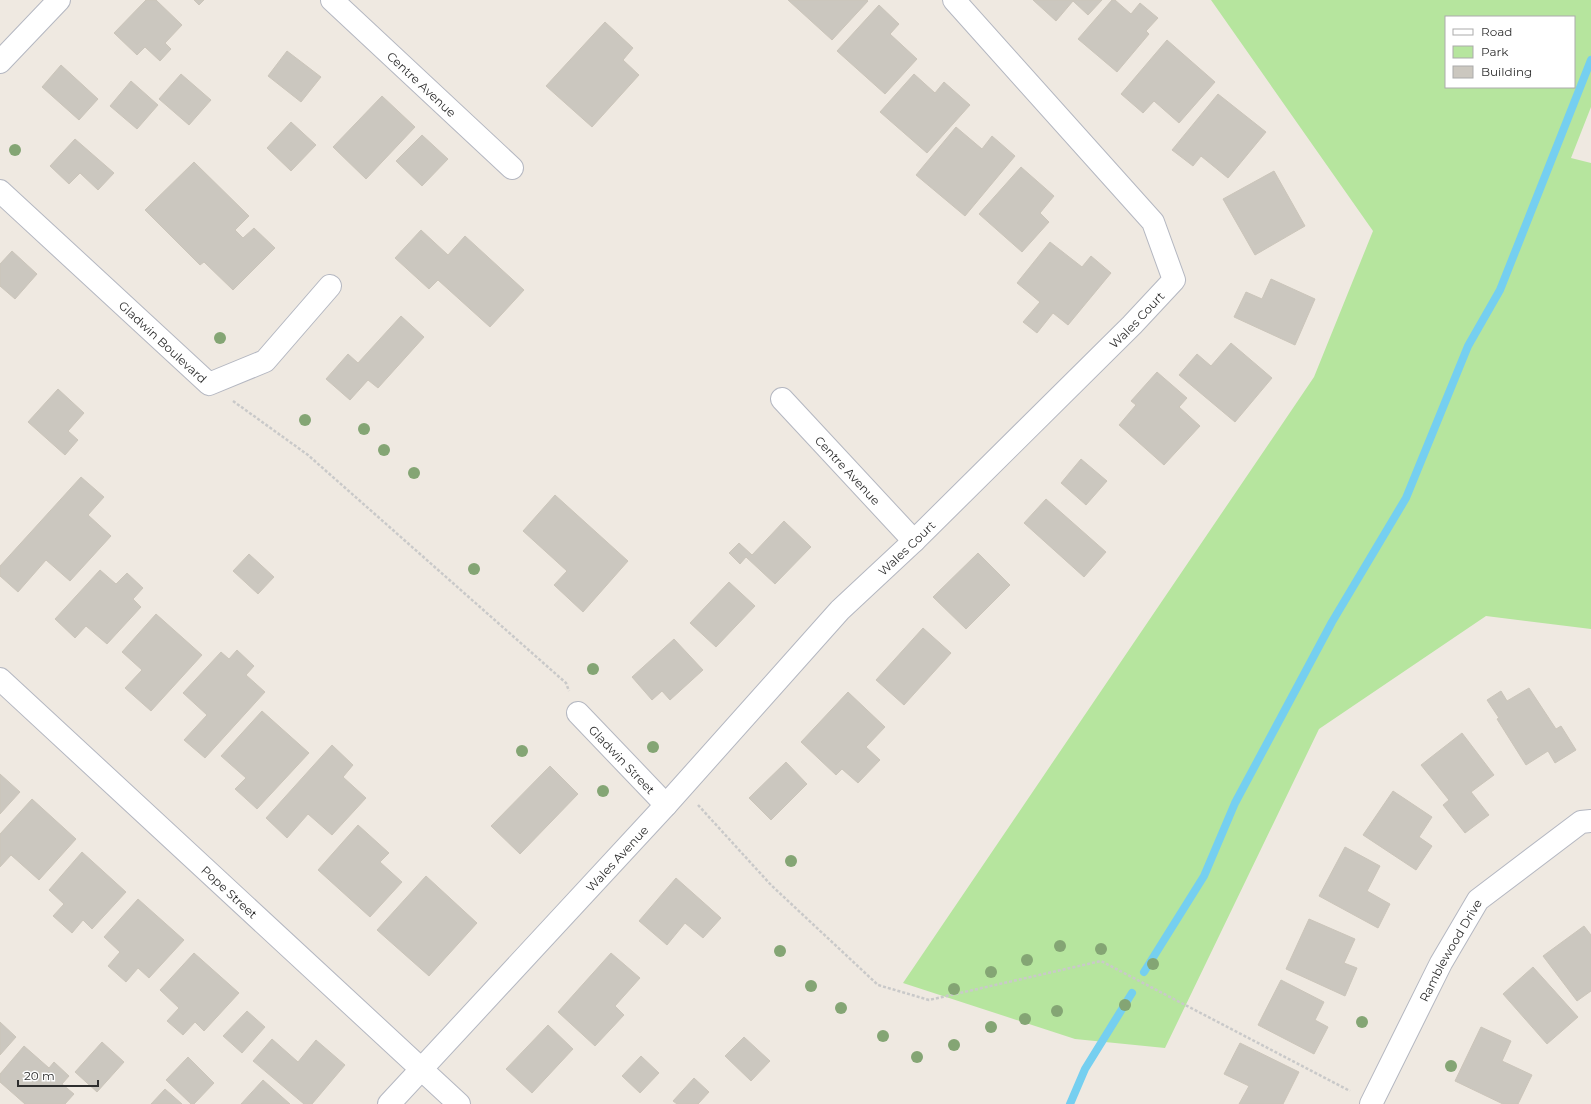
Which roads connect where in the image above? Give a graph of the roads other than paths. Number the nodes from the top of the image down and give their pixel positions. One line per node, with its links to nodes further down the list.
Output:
1 (59, 0): 4 (street)
2 (332, 0): 5 (street, Centre Avenue)
3 (954, 0): 9 (street, Wales Court)
4 (0, 62)
5 (512, 168)
6 (0, 191): 7 (street, Gladwin Boulevard)
7 (330, 286)
8 (782, 399): 9 (street, Centre Avenue)
9 (914, 541): 10 (street, Wales Court)
10 (840, 610): 13 (street, Wales Avenue)
11 (0, 679): 15 (street, Pope Street)
12 (578, 713): 13 (street, Gladwin Street)
13 (666, 805): 15 (street, Wales Avenue)
14 (1591, 821): 18 (street, Ramblewood Drive)
15 (421, 1069): 16 (street, Wales Avenue); 17 (street, Pope Street)
16 (389, 1104)
17 (459, 1104)
18 (1371, 1104)

